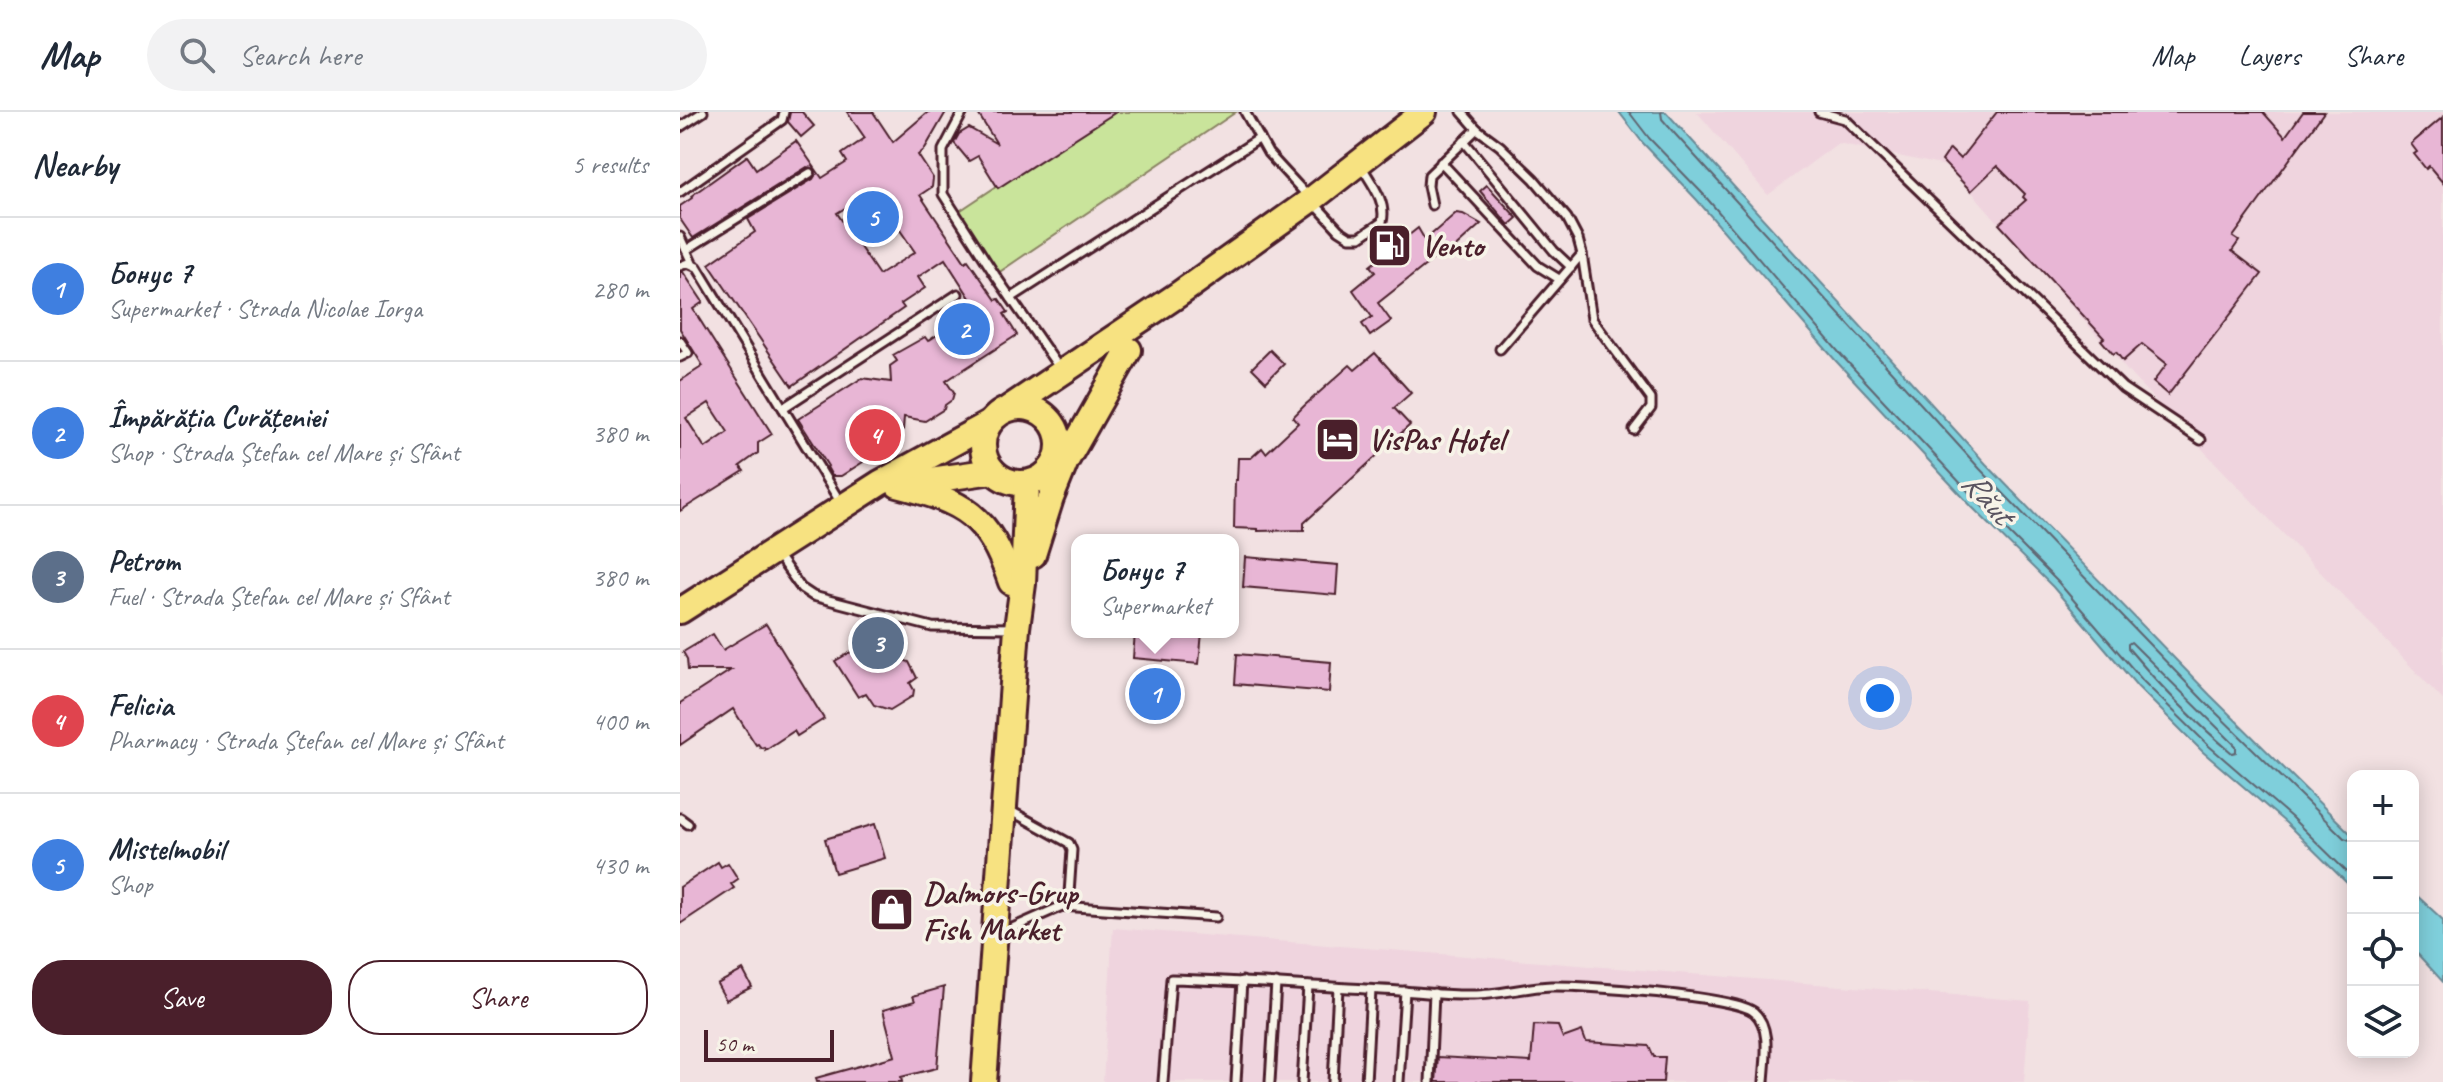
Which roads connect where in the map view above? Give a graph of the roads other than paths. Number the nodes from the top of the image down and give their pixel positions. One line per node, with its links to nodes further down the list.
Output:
1 (703, 112): 8 (lane)
2 (784, 112): 15 (lane)
3 (963, 112): 27 (lane)
4 (1245, 112): 10 (lane)
5 (1424, 112): 12 (main road)
6 (1462, 112): 9 (lane)
7 (1819, 112): 37 (lane)
8 (680, 127)
9 (1477, 129): 11 (lane); 20 (lane)
10 (1260, 138): 16 (lane); 27 (lane)
11 (1464, 141): 13 (lane); 23 (lane)
12 (1359, 162): 16 (main road); 16 (lane)
13 (1441, 162): 17 (lane); 24 (lane)
14 (810, 173): 19 (lane)
15 (680, 192)
16 (1311, 200): 26 (main road)
17 (1432, 205)
18 (680, 237): 19 (lane)
19 (686, 250): 21 (lane)
20 (1582, 254): 23 (lane); 36 (lane)
21 (692, 263): 22 (lane); 33 (lane)
22 (680, 266)
23 (1571, 267): 24 (lane)
24 (1559, 279): 29 (lane)
25 (958, 294): 33 (lane)
26 (1179, 294): 30 (main road); 32 (main road)
27 (1011, 298): 32 (lane)
28 (680, 341): 31 (lane)
29 (1500, 349)
30 (1129, 350): 38 (main road); 43 (main road)
31 (680, 357)
32 (1062, 371): 34 (main road)
33 (783, 408): 41 (lane)
34 (1009, 408): 35 (main road); 38 (main road)
35 (988, 424): 39 (main road); 40 (main road)
36 (1634, 430)
37 (2201, 440)
38 (1059, 447): 39 (main road)
39 (1011, 479): 40 (main road); 43 (main road)
40 (889, 484): 41 (main road); 43 (main road)
41 (843, 507): 42 (main road)
42 (774, 551): 44 (main road); 45 (lane)
43 (1017, 583): 45 (main road)
44 (680, 611)
45 (1017, 628): 46 (main road)
46 (1004, 807): 49 (lane); 51 (main road)
47 (680, 818): 48 (lane)
48 (688, 824)
49 (1062, 906): 50 (lane); 51 (lane)
50 (1216, 917)
51 (994, 936): 59 (main road)
52 (1242, 981): 53 (lane); 60 (lane); 61 (lane)
53 (1276, 983): 54 (lane); 62 (lane)
54 (1308, 986): 55 (lane); 63 (lane)
55 (1338, 988): 56 (lane); 64 (lane)
56 (1371, 990): 57 (lane); 65 (lane)
57 (1405, 991): 58 (lane); 66 (lane)
58 (1434, 993): 67 (lane); 68 (lane)
59 (984, 1082)
60 (1163, 1082)
61 (1236, 1082)
62 (1270, 1082)
63 (1302, 1082)
64 (1333, 1082)
65 (1366, 1082)
66 (1399, 1082)
67 (1430, 1082)
68 (1764, 1082)

